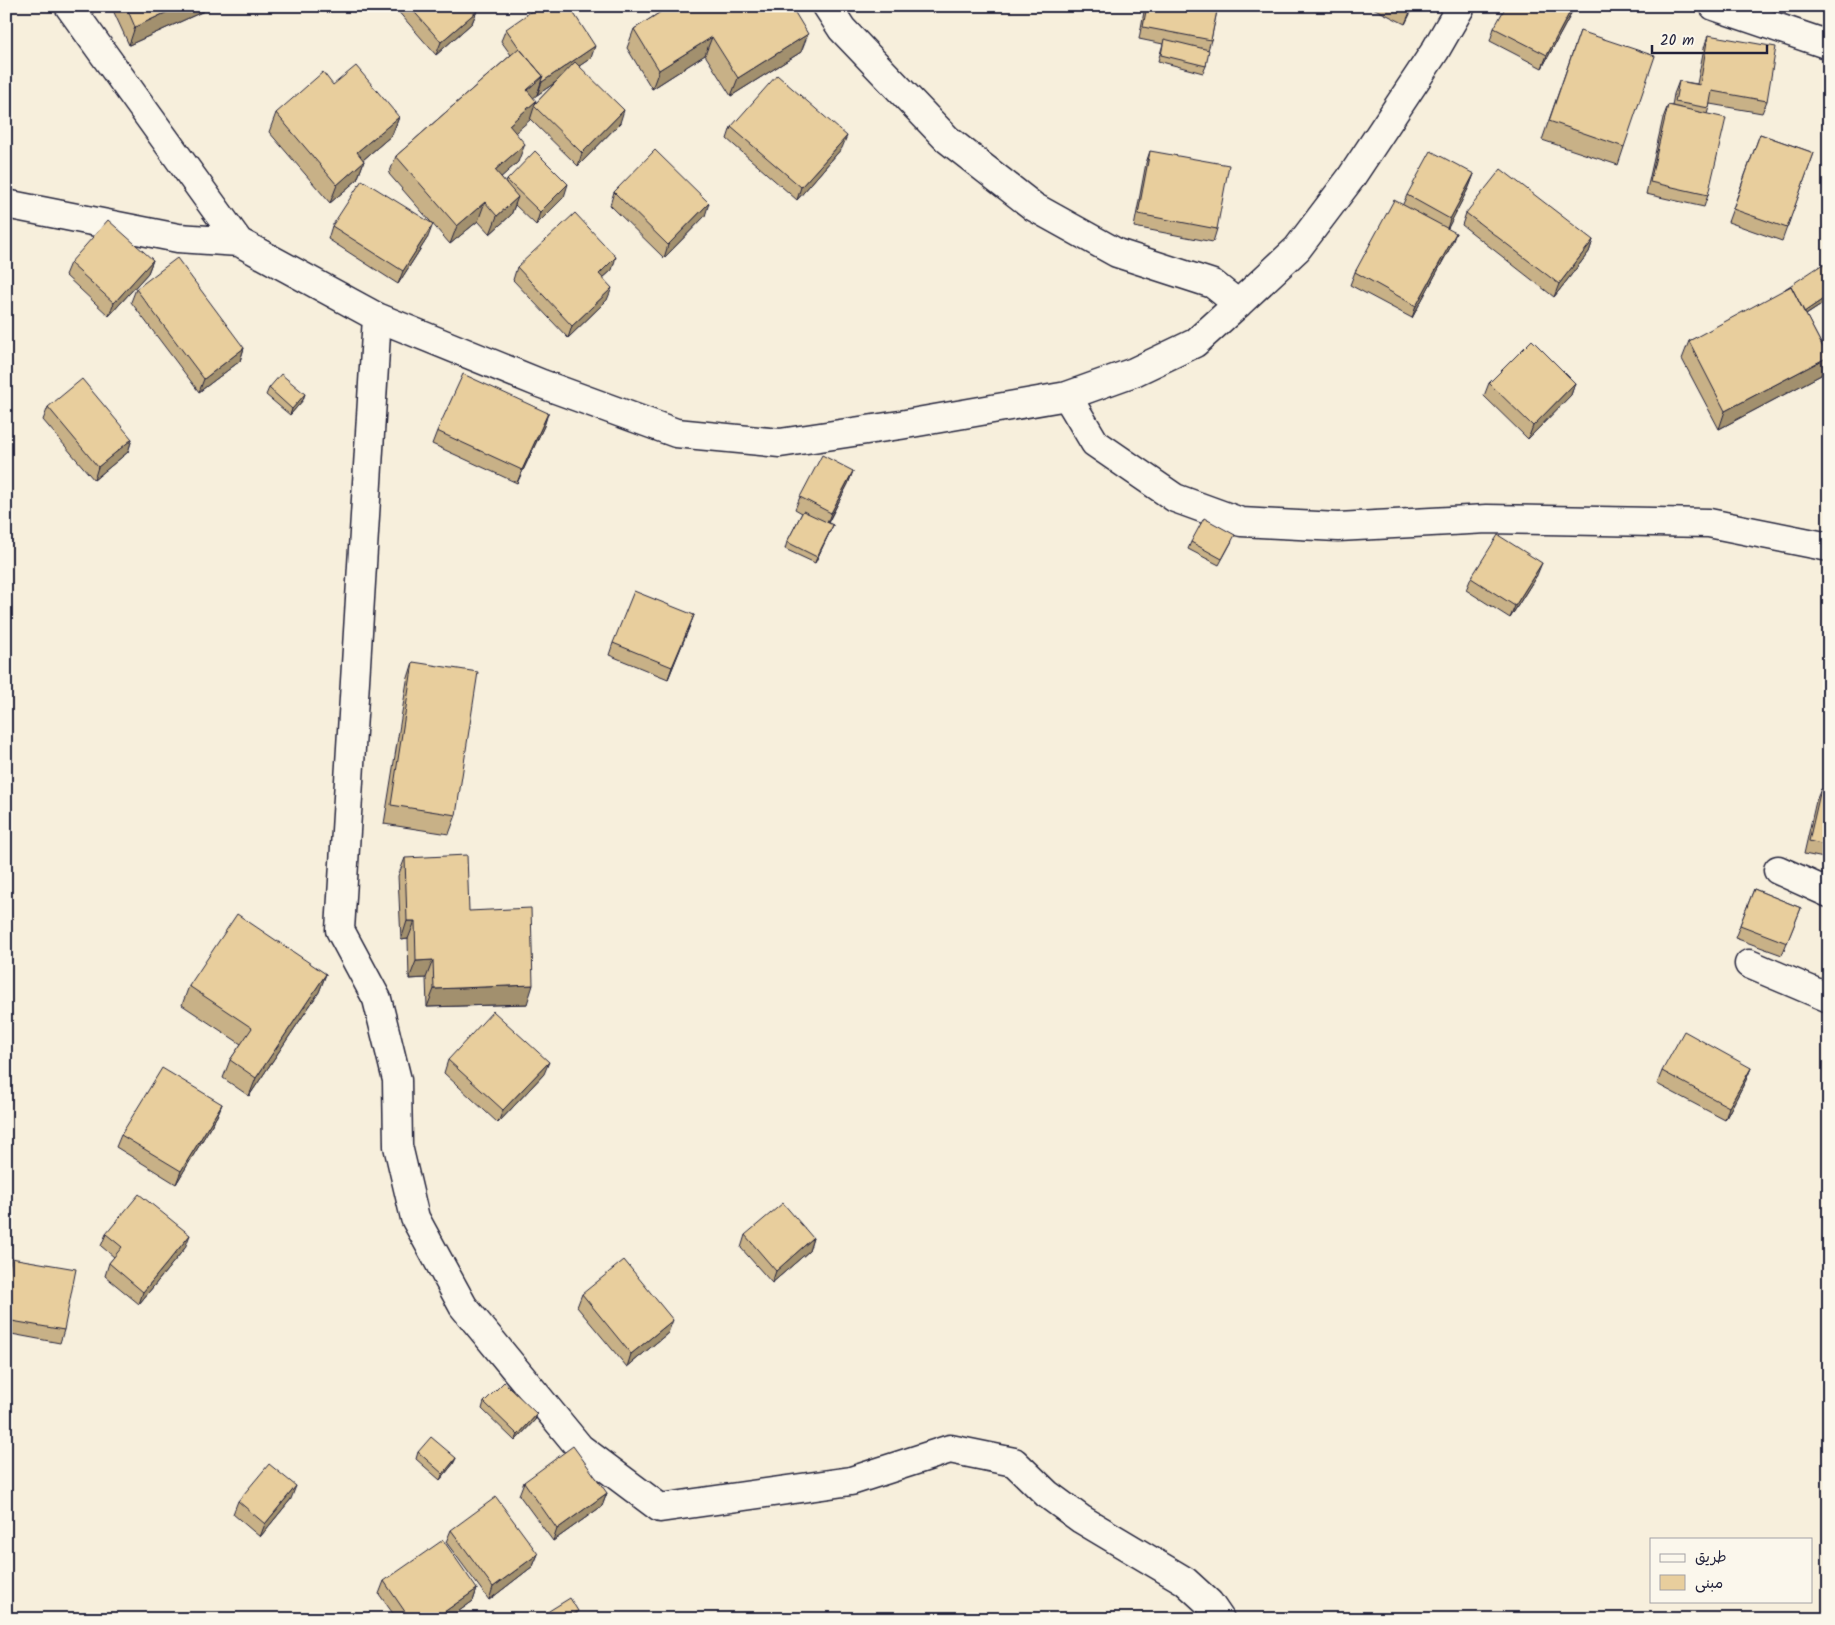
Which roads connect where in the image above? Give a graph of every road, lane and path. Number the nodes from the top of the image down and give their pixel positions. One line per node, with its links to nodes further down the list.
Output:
1 (69, 6): 7 (street)
2 (827, 6): 8 (street)
3 (1461, 6): 8 (street)
4 (1714, 6): 5 (street)
5 (1829, 45)
6 (6, 204): 7 (street)
7 (239, 242): 9 (street)
8 (1238, 304): 10 (street)
9 (377, 316): 10 (street); 16 (street)
10 (1067, 396): 11 (street)
11 (1829, 547)
12 (1778, 870): 13 (street)
13 (1829, 893)
14 (1749, 964): 15 (street)
15 (1829, 998)
16 (1220, 1619)

